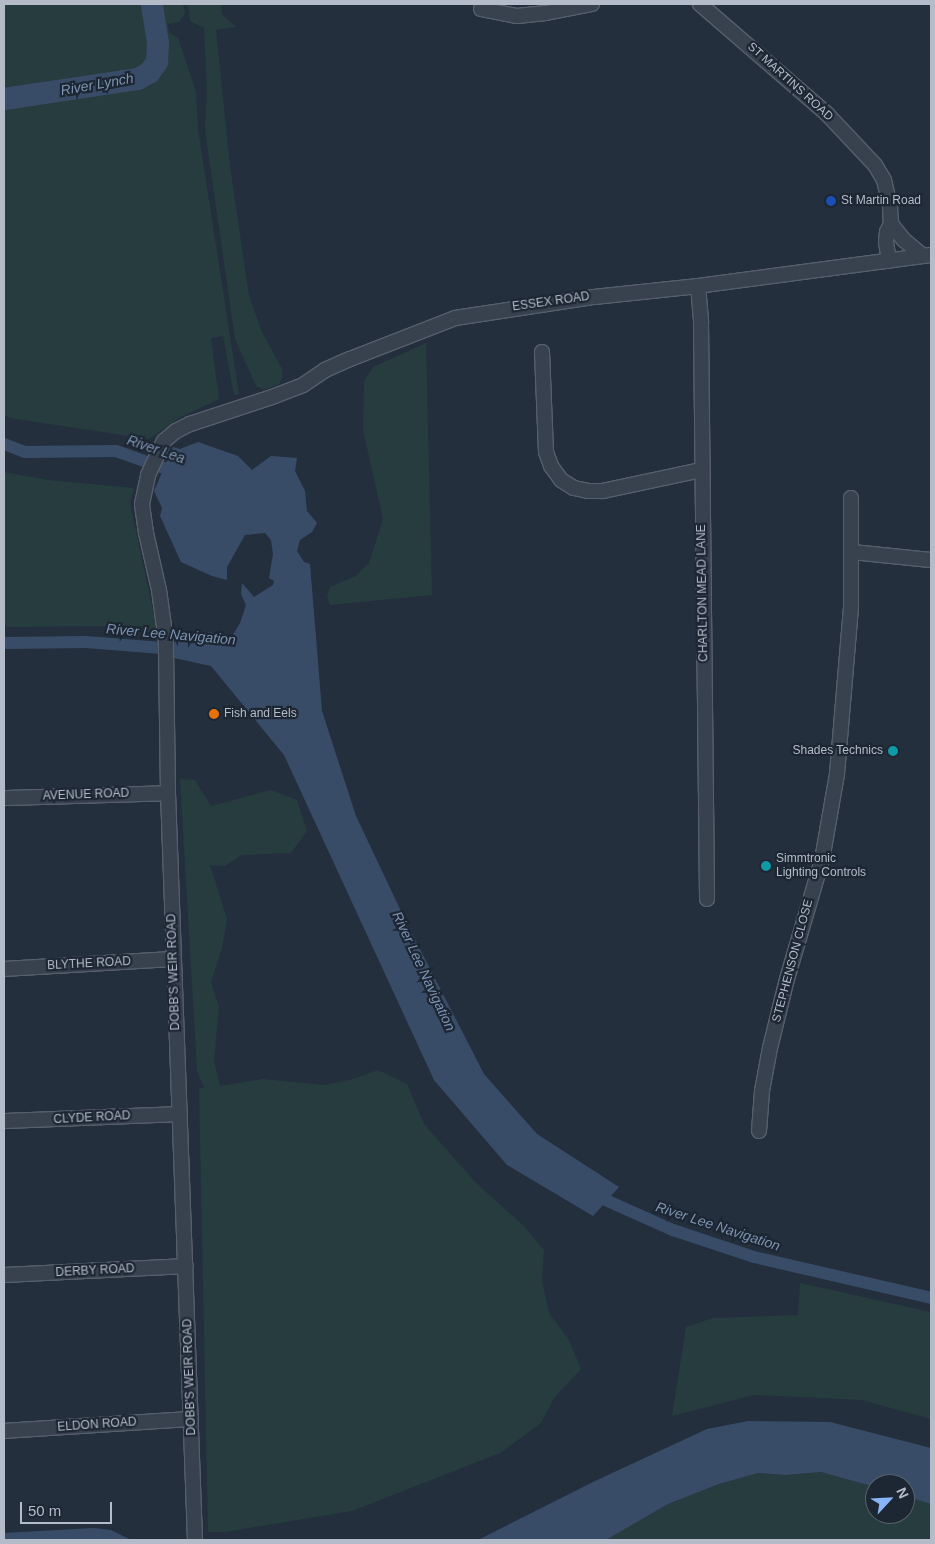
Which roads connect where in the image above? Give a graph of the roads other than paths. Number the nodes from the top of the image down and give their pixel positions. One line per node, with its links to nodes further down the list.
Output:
1 (592, 4): 3 (street)
2 (700, 4): 4 (street, ST MARTINS ROAD)
3 (481, 9)
4 (891, 224): 5 (street); 6 (street)
5 (927, 256): 6 (street, ESSEX ROAD)
6 (889, 260): 7 (street, ESSEX ROAD)
7 (698, 286): 9 (street, ESSEX ROAD); 10 (street, CHARLTON MEAD LANE)
8 (542, 352): 10 (street)
9 (190, 424): 14 (street, DOBB'S WEIR ROAD)
10 (701, 470): 16 (street, CHARLTON MEAD LANE)
11 (851, 498): 12 (street, STEPHENSON CLOSE)
12 (852, 552): 13 (street); 21 (street, STEPHENSON CLOSE)
13 (931, 560)
14 (168, 793): 15 (street, AVENUE ROAD); 17 (street, DOBB'S WEIR ROAD)
15 (4, 798)
16 (707, 899)
17 (174, 959): 18 (street, BLYTHE ROAD); 19 (street, DOBB'S WEIR ROAD)
18 (4, 969)
19 (180, 1114): 20 (street, CLYDE ROAD); 22 (street, DOBB'S WEIR ROAD)
20 (4, 1122)
21 (759, 1131)
22 (186, 1266): 23 (street, DERBY ROAD); 24 (street, DOBB'S WEIR ROAD)
23 (4, 1275)
24 (191, 1419): 25 (street, ELDON ROAD); 26 (street, DOBB'S WEIR ROAD)
25 (4, 1430)
26 (195, 1540)

